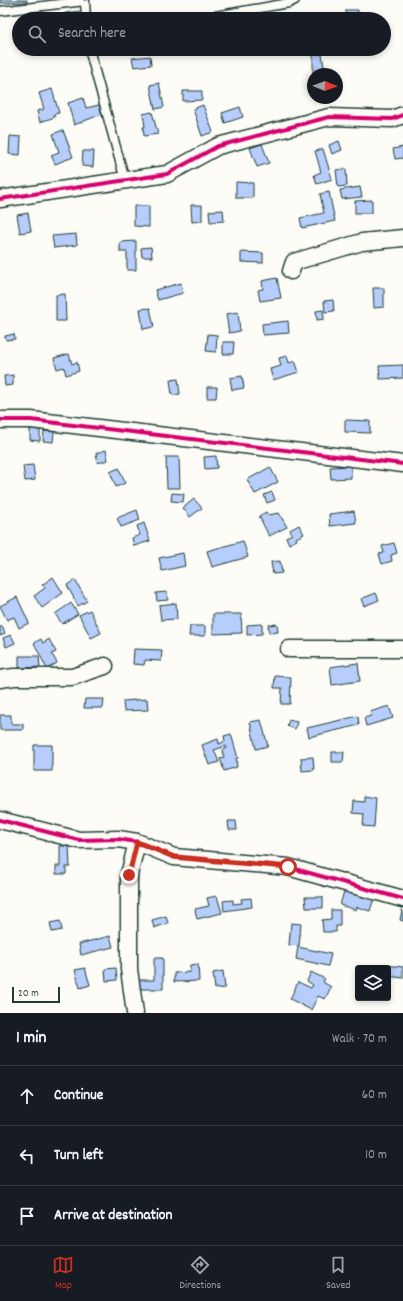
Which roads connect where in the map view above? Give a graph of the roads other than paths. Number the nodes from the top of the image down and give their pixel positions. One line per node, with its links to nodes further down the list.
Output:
1 (295, 0): 4 (lane)
2 (0, 11): 3 (lane)
3 (86, 12)
4 (238, 12)
5 (91, 56): 7 (lane)
6 (403, 115): 7 (street)
7 (125, 180): 8 (street)
8 (0, 199)
9 (403, 238): 10 (street)
10 (291, 271)
11 (0, 420): 12 (street)
12 (403, 464)
13 (289, 649): 14 (street)
14 (403, 649)
15 (105, 666): 16 (street)
16 (0, 679)
17 (0, 820): 18 (street)
18 (137, 842): 19 (street); 20 (street)
19 (403, 899)
20 (135, 1013)

